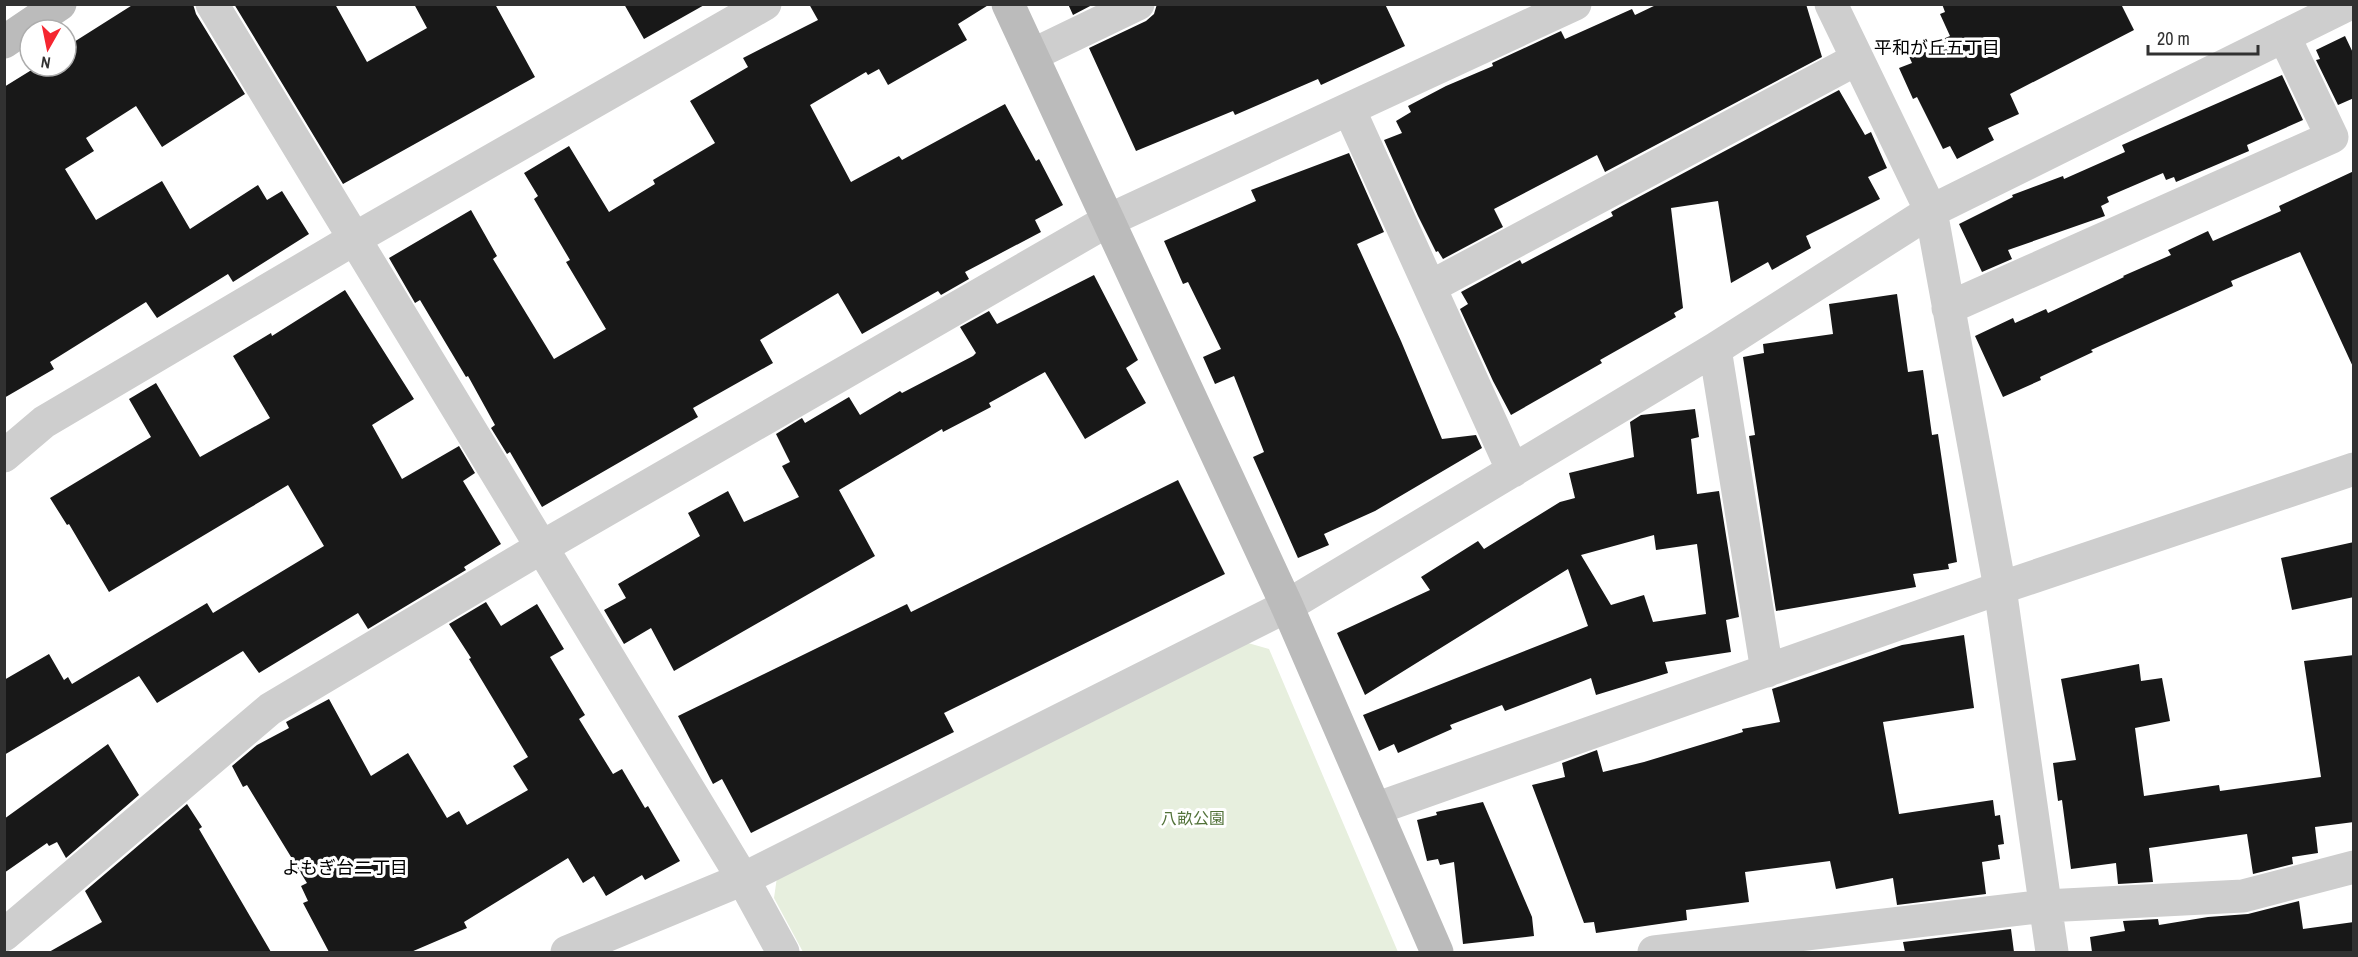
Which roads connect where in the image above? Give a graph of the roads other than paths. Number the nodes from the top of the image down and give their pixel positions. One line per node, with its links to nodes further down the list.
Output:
1 (60, 4): 10 (street)
2 (212, 4): 16 (street)
3 (765, 4): 16 (street)
4 (1008, 4): 11 (street)
5 (1138, 4): 11 (street)
6 (1575, 4): 13 (street)
7 (1831, 4): 12 (street)
8 (2349, 4): 9 (street)
9 (2284, 36): 14 (street); 18 (street)
10 (4, 42)
11 (1032, 56): 15 (street)
12 (1857, 59): 14 (street); 17 (street)
13 (1349, 109): 15 (street); 17 (street)
14 (1931, 211): 18 (street); 19 (street)
15 (1109, 220): 23 (street); 25 (street)
16 (354, 239): 20 (street); 23 (street)
17 (1430, 287): 22 (street)
18 (1948, 308): 24 (street)
19 (1715, 349): 22 (street); 26 (street)
20 (4, 456)
21 (2354, 469): 24 (street)
22 (1513, 471): 25 (street)
23 (542, 546): 29 (street); 31 (street)
24 (2000, 588): 26 (street); 30 (street)
25 (1287, 606): 27 (street); 29 (street)
26 (1767, 671): 27 (street)
27 (1375, 809): 34 (street)
28 (2354, 867): 30 (street)
29 (744, 879): 32 (street); 33 (street)
30 (2045, 906): 35 (street); 36 (street)
31 (4, 935)
32 (567, 952)
33 (783, 952)
34 (1437, 952)
35 (1654, 952)
36 (2052, 952)

